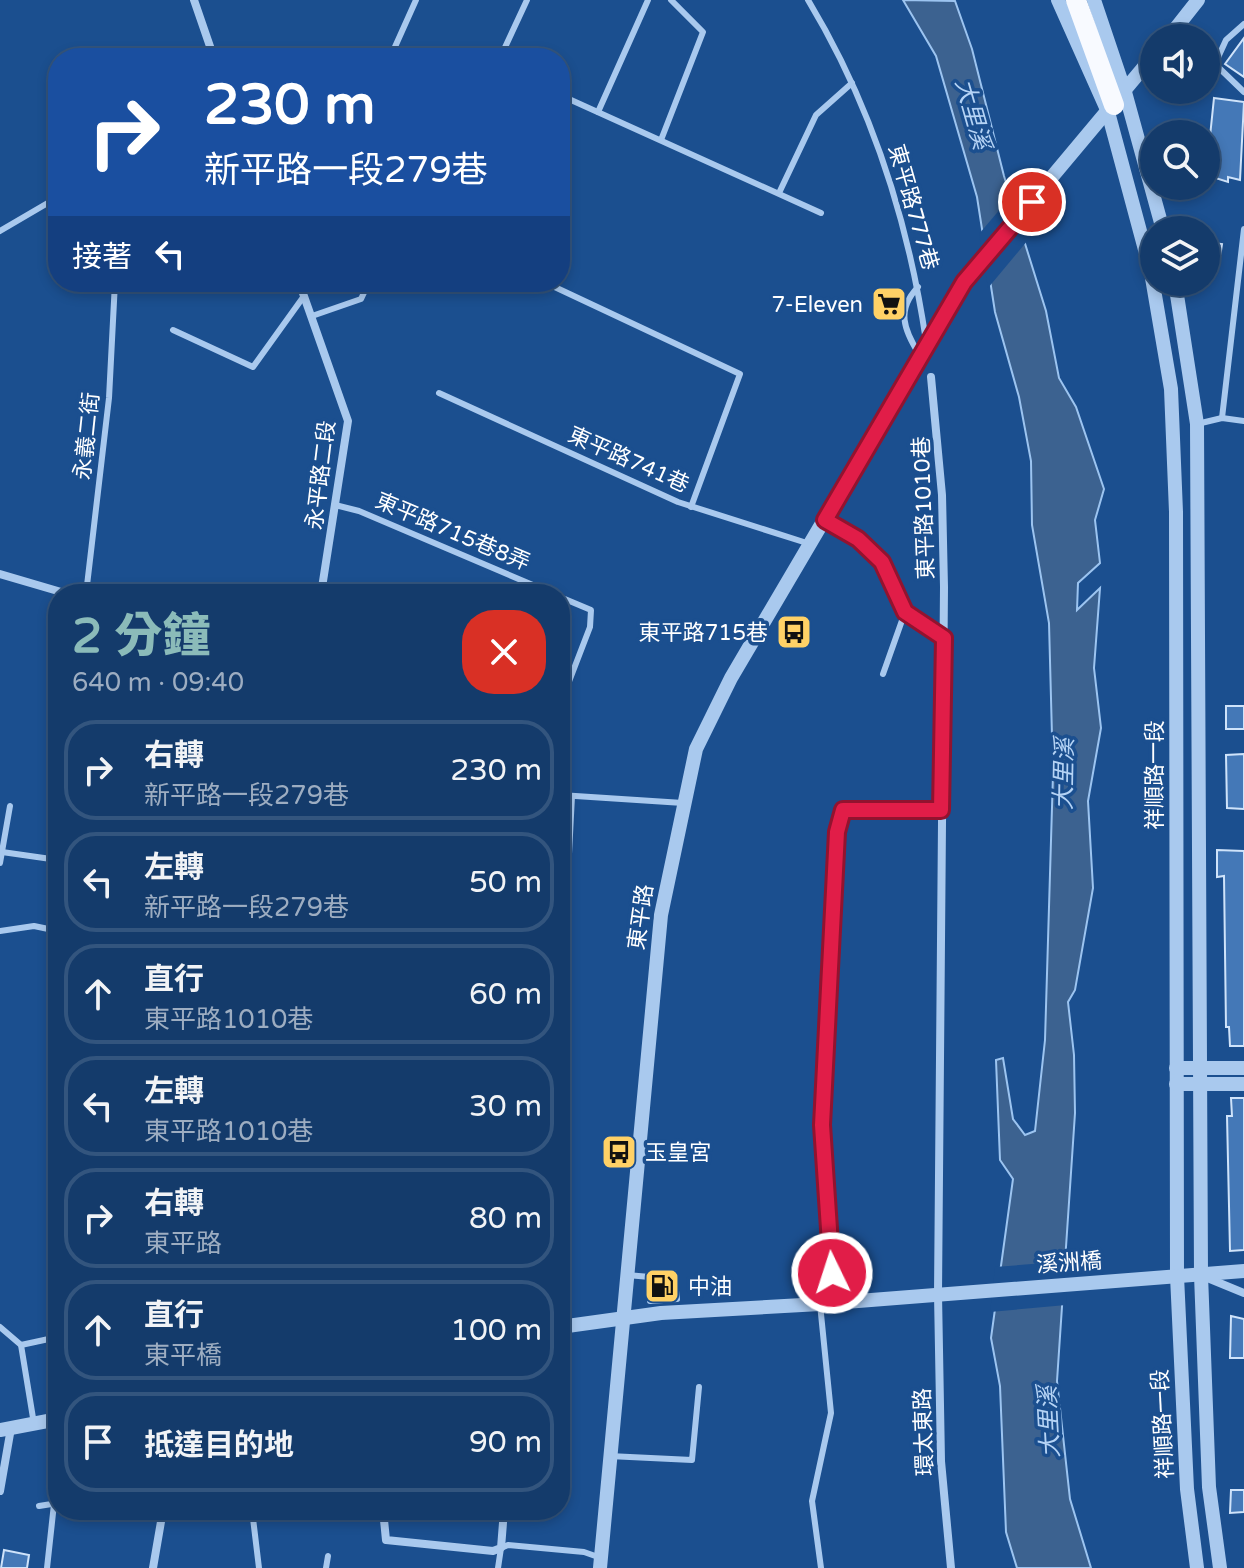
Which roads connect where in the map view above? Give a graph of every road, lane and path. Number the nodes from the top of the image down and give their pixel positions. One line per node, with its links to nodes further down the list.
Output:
1 (194, 0): 13 (street)
2 (416, 0): 14 (lane)
3 (527, 0): 15 (lane)
4 (648, 0): 21 (lane)
5 (671, 0): 22 (lane)
6 (808, 0): 17 (lane, 東平路777巷)
7 (1058, 0): 20 (street, 祥順路一段)
8 (1076, 0): 20 (highway)
9 (1094, 0): 20 (street, 祥順路一段)
10 (1198, 0): 11 (street)
11 (1179, 24)
12 (1244, 24): 18 (lane)
13 (211, 48)
14 (394, 48)
15 (505, 48)
16 (1140, 73): 20 (street)
17 (852, 83): 23 (lane); 29 (lane, 東平路777巷)
18 (1244, 92)
19 (570, 99): 21 (lane)
20 (1116, 103): 26 (street, 祥順路一段); 40 (street, 東平路); 71 (street, 祥順路一段)
21 (598, 112): 22 (lane)
22 (661, 140): 23 (lane)
23 (779, 193): 25 (lane)
24 (48, 203): 28 (lane)
25 (821, 213)
26 (1158, 216)
27 (1244, 229): 36 (lane)
28 (0, 231)
29 (918, 287): 40 (lane, 東平路777巷); 40 (lane)
30 (114, 292): 51 (lane, 永義二街)
31 (303, 292): 34 (street, 永平路二段)
32 (364, 292): 38 (lane)
33 (565, 292): 47 (lane)
34 (305, 296): 38 (street, 永平路二段); 39 (lane)
35 (1177, 296): 45 (street, 祥順路一段)
36 (1234, 300): 37 (lane); 43 (lane)
37 (1244, 302)
38 (312, 316): 46 (street, 永平路二段)
39 (173, 330)
40 (923, 350): 48 (street, 東平路)
41 (931, 377): 57 (street, 東平路1010巷)
42 (439, 393): 47 (lane, 東平路741巷)
43 (1222, 418): 44 (lane); 45 (lane)
44 (1244, 421)
45 (1197, 424): 72 (street, 祥順路一段)
46 (335, 505): 52 (street, 永平路二段); 53 (lane, 東平路715巷8弄)
47 (691, 507): 49 (lane, 東平路741巷)
48 (825, 520): 49 (street, 東平路); 56 (lane, 東平路1010巷)
49 (810, 544): 61 (street, 東平路)
50 (0, 574): 54 (street)
51 (87, 584)
52 (323, 584)
53 (531, 584)
54 (48, 588)
55 (570, 601): 59 (lane)
56 (905, 612): 57 (lane); 58 (lane)
57 (944, 638): 63 (street, 東平路1010巷)
58 (883, 674)
59 (570, 679)
60 (572, 796): 61 (lane); 64 (lane)
61 (683, 803): 78 (street, 東平路)
62 (10, 806): 65 (lane)
63 (941, 810): 70 (street, 東平路1010巷); 86 (lane)
64 (570, 815)
65 (2, 852): 66 (lane); 67 (lane)
66 (48, 859)
67 (0, 863)
68 (48, 929): 69 (lane)
69 (0, 931)
70 (939, 1016): 84 (street, 環太東路)
71 (1176, 1068): 72 (street); 74 (street, 祥順路一段)
72 (1200, 1068): 73 (street); 75 (street, 祥順路一段)
73 (1244, 1068)
74 (1176, 1084): 75 (street); 81 (street, 祥順路一段)
75 (1200, 1084): 76 (street); 80 (street, 祥順路一段)
76 (1244, 1084)
77 (1244, 1271): 80 (street, 溪洲橋)
78 (626, 1275): 82 (lane); 87 (street, 東平路)
79 (661, 1275): 82 (lane); 85 (lane); 85 (lane)
80 (1201, 1275): 81 (street, 溪洲橋); 83 (street); 116 (street, 祥順路一段)
81 (1177, 1276): 84 (street, 溪洲橋); 115 (street, 祥順路一段)
82 (650, 1277): 85 (lane)
83 (1244, 1293)
84 (938, 1294): 86 (street, 溪洲橋); 114 (street, 環太東路)
85 (661, 1300)
86 (827, 1304): 87 (street, 溪洲橋); 113 (lane)
87 (621, 1320): 88 (street, 溪洲橋); 96 (street, 東平路)
88 (570, 1326)
89 (0, 1327): 91 (lane)
90 (48, 1339): 91 (lane)
91 (21, 1345): 94 (lane)
92 (699, 1387): 96 (lane)
93 (48, 1421): 94 (street)
94 (34, 1424): 95 (street)
95 (5, 1429): 97 (street)
96 (609, 1456): 107 (street, 東平路)
97 (0, 1491)
98 (48, 1504): 99 (lane)
99 (39, 1506)
100 (54, 1520): 108 (lane)
101 (161, 1520): 109 (street)
102 (253, 1520): 110 (lane)
103 (384, 1520): 105 (street)
104 (503, 1520): 105 (street)
105 (501, 1548): 107 (lane, 東平路); 112 (lane)
106 (328, 1556): 111 (lane)
107 (601, 1563)
108 (47, 1568)
109 (153, 1568)
110 (259, 1568)
111 (326, 1568)
112 (498, 1568)
113 (821, 1568)
114 (951, 1568)
115 (1197, 1568)
116 (1220, 1568)

